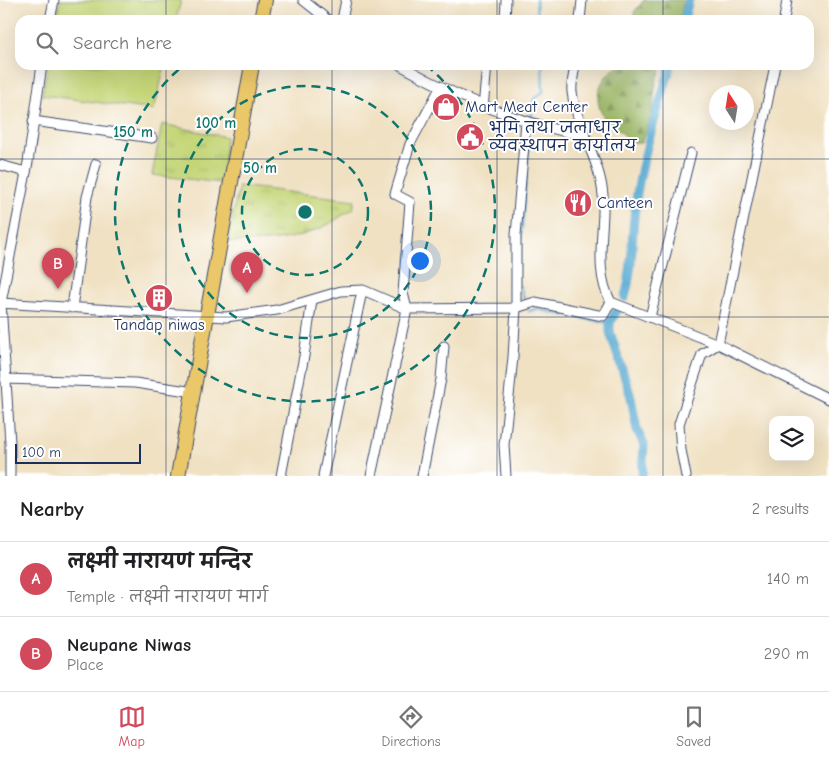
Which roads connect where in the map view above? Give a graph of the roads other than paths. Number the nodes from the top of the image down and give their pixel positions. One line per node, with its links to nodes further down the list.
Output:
1 (54, 0): 8 (street)
2 (265, 0): 9 (main road)
3 (303, 0): 10 (street)
4 (346, 0): 11 (street)
5 (506, 0): 12 (street)
6 (582, 0): 13 (street)
7 (788, 0): 14 (street)
8 (51, 15)
9 (262, 15)
10 (322, 15)
11 (343, 15)
12 (505, 15)
13 (580, 15)
14 (785, 15)
15 (41, 70): 23 (street)
16 (251, 70): 38 (main road)
17 (409, 70): 21 (street)
18 (487, 70): 22 (street)
19 (574, 70): 25 (street)
20 (774, 70): 40 (street)
21 (440, 88): 22 (street); 37 (street)
22 (484, 108): 24 (street)
23 (34, 121): 26 (street); 30 (street)
24 (526, 122): 25 (street); 36 (street)
25 (585, 136): 33 (street)
26 (152, 138)
27 (691, 153): 39 (street)
28 (96, 164): 35 (street)
29 (0, 165): 30 (street)
30 (26, 172): 34 (street)
31 (362, 291): 32 (street); 37 (street); 48 (street)
32 (312, 300): 38 (street); 47 (street)
33 (612, 302): 36 (street); 39 (street)
34 (0, 303): 35 (street); 42 (street)
35 (72, 308): 38 (street)
36 (516, 308): 37 (street); 51 (street)
37 (407, 309): 49 (street)
38 (206, 317): 43 (main road)
39 (650, 317): 40 (street)
40 (718, 344): 44 (street); 52 (street)
41 (444, 346): 50 (street)
42 (5, 379): 43 (street); 45 (street)
43 (194, 392): 46 (main road)
44 (829, 398)
45 (10, 476)
46 (178, 476)
47 (281, 476)
48 (323, 476)
49 (371, 476)
50 (422, 476)
51 (506, 476)
52 (686, 476)

